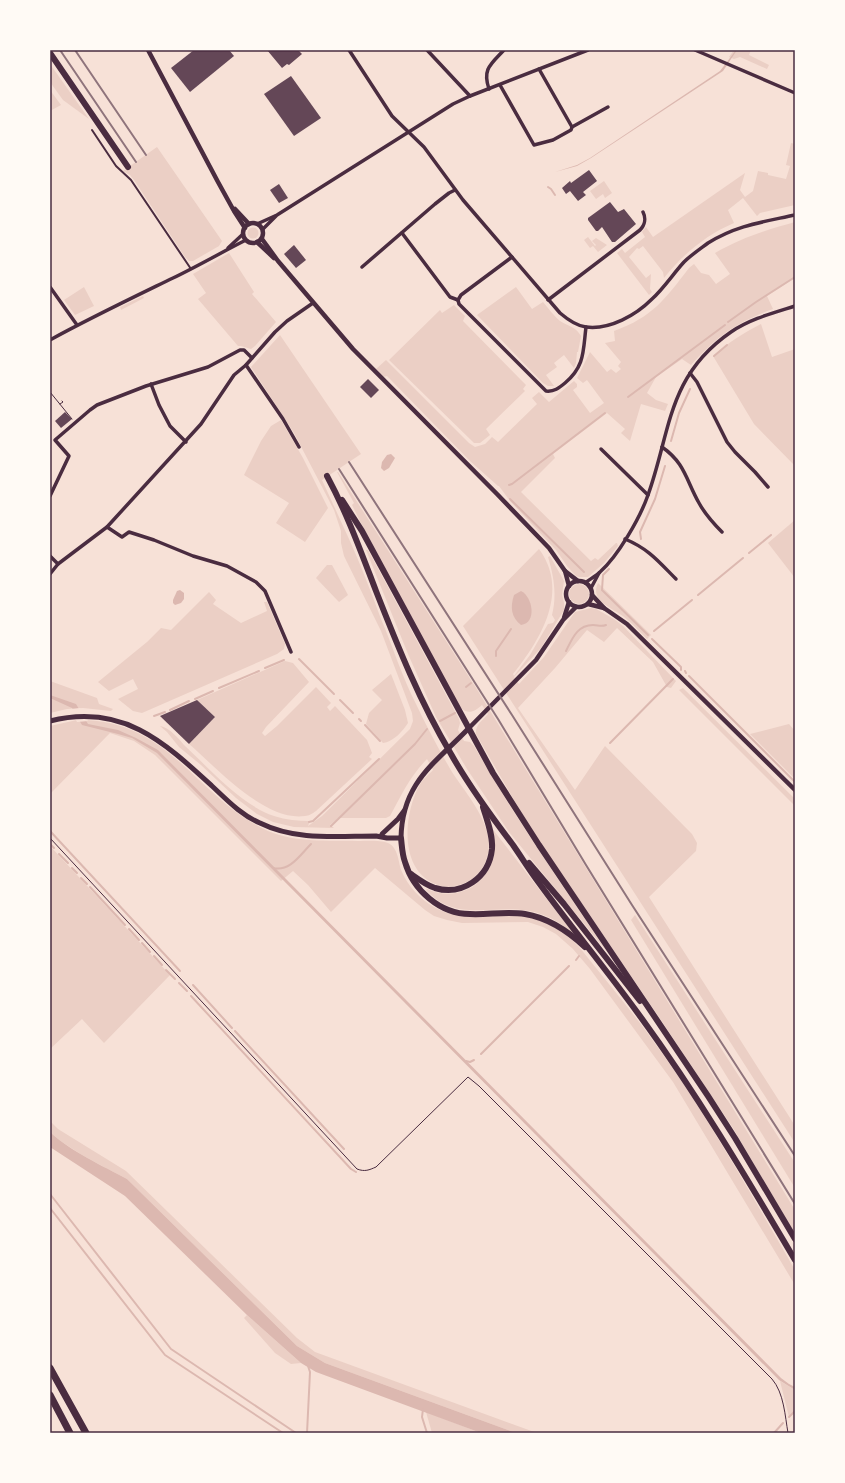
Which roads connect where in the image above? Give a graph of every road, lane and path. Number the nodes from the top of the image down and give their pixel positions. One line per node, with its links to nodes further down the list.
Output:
1 (148, 50): 19 (street)
2 (349, 50): 16 (street)
3 (427, 50): 12 (street)
4 (504, 50): 10 (street)
5 (588, 50): 8 (street)
6 (695, 50): 11 (street)
7 (50, 53): 17 (highway)
8 (539, 69): 9 (street); 14 (street)
9 (500, 85): 10 (street); 14 (street)
10 (489, 89): 12 (street)
11 (795, 94)
12 (470, 96): 16 (street)
13 (608, 107): 14 (street)
14 (572, 127)
15 (92, 130): 34 (lane)
16 (408, 132): 18 (street); 21 (street)
17 (128, 167)
18 (455, 190): 27 (street); 32 (street)
19 (230, 204): 23 (street); 25 (street)
20 (643, 212): 37 (street)
21 (277, 215): 24 (street); 26 (street)
22 (795, 215): 41 (street)
23 (249, 224): 24 (street); 25 (street)
24 (257, 224): 26 (street)
25 (245, 228): 28 (street)
26 (263, 229): 30 (street)
27 (402, 233): 33 (street); 36 (street)
28 (243, 234): 29 (street); 31 (street)
29 (246, 240): 30 (street); 31 (street)
30 (260, 240): 38 (street)
31 (228, 248): 34 (street)
32 (512, 257): 36 (street); 37 (street)
33 (362, 267)
34 (191, 269): 40 (street)
35 (50, 287): 40 (street)
36 (458, 300): 41 (street)
37 (548, 300): 41 (street)
38 (313, 302): 43 (street); 65 (street)
39 (795, 306): 45 (street)
40 (77, 325): 42 (street)
41 (586, 327)
42 (50, 340)
43 (252, 358): 44 (street); 46 (street)
44 (246, 364): 53 (street); 54 (street)
45 (690, 373): 55 (street); 57 (street)
46 (151, 384): 50 (street); 53 (street)
47 (50, 392): 49 (path)
48 (62, 401): 49 (path)
49 (60, 404): 50 (path)
50 (75, 422): 51 (street)
51 (55, 440): 52 (street); 59 (street)
52 (50, 441)
53 (186, 442): 60 (street)
54 (299, 447)
55 (662, 447): 58 (street); 61 (street)
56 (601, 450): 58 (street)
57 (768, 487)
58 (648, 495): 62 (street)
59 (50, 496)
60 (107, 527): 64 (street); 79 (street)
61 (722, 532)
62 (625, 540): 66 (street); 68 (street)
63 (50, 556): 64 (street)
64 (58, 564): 67 (street)
65 (565, 571): 69 (street); 71 (street)
66 (600, 572): 70 (street); 72 (street)
67 (50, 574)
68 (676, 579)
69 (578, 581): 70 (street); 71 (street)
70 (585, 582): 72 (street)
71 (569, 586): 74 (street)
72 (591, 588): 73 (street)
73 (592, 595): 75 (street); 77 (street)
74 (570, 602): 76 (street); 78 (street)
75 (588, 604): 76 (street); 77 (street)
76 (576, 606): 78 (street)
77 (604, 608): 82 (street)
78 (563, 620): 81 (street)
79 (291, 652)
80 (50, 721): 86 (main road)
81 (467, 730): 83 (highway); 84 (main road); 92 (highway)
82 (795, 790)
83 (481, 801): 89 (highway); 90 (highway)
84 (405, 808): 85 (main road); 87 (main road)
85 (382, 834): 86 (main road); 87 (main road)
86 (376, 836): 87 (main road)
87 (401, 836): 90 (highway)
88 (50, 838): 99 (path)
89 (514, 847): 91 (highway); 92 (highway)
90 (410, 874): 91 (highway)
91 (591, 953): 94 (highway)
92 (659, 1024): 93 (highway)
93 (795, 1239)
94 (795, 1260)
95 (50, 1368): 98 (highway)
96 (50, 1396): 97 (highway)
97 (70, 1433)
98 (86, 1433)
99 (788, 1433)

